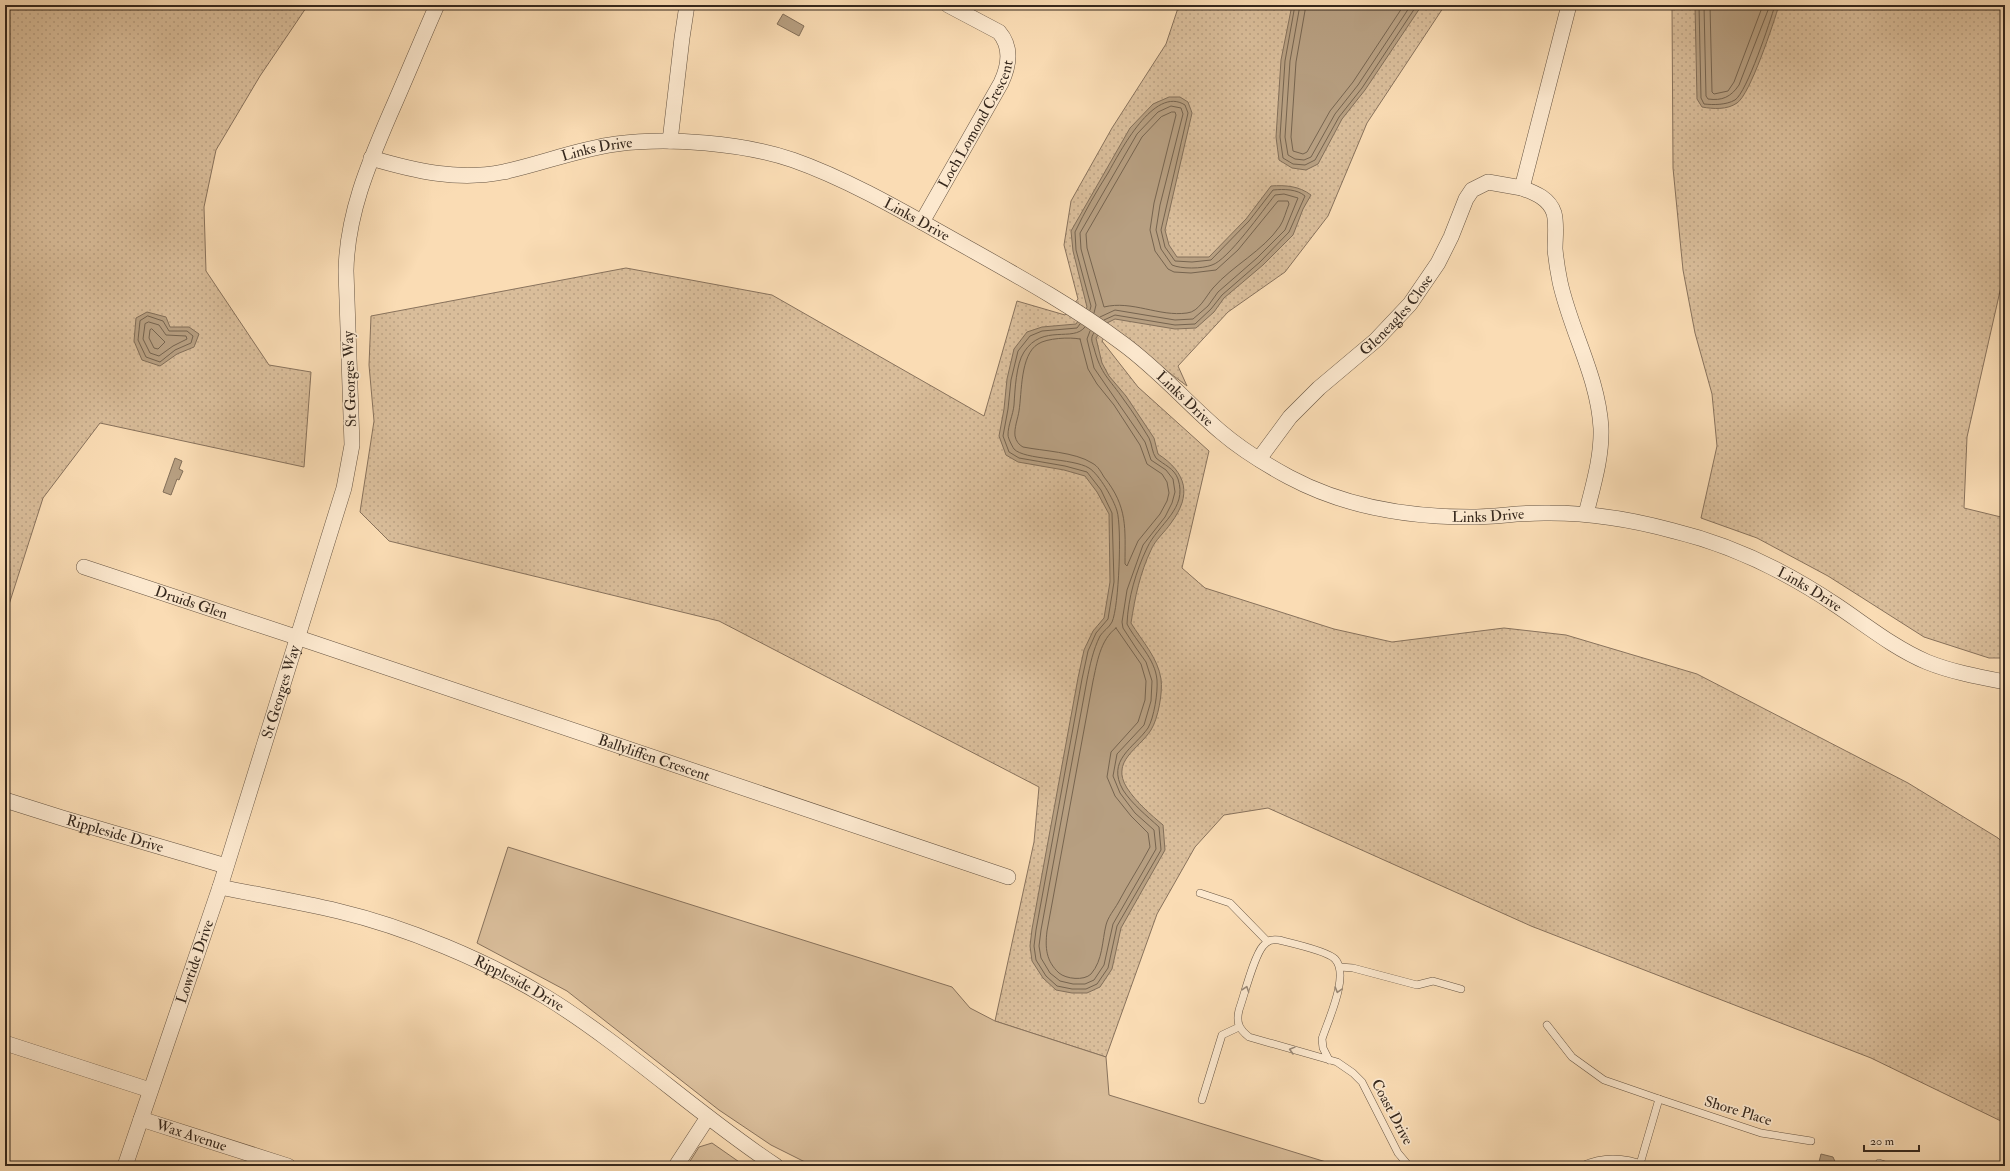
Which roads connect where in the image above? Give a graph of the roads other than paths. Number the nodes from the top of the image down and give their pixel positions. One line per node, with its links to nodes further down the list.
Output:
1 (437, 5): 6 (street, St Georges Way)
2 (688, 5): 5 (street)
3 (948, 5): 8 (street, Loch Lomond Crescent)
4 (1569, 5): 7 (street)
5 (670, 141): 6 (street, Links Drive); 8 (street, Links Drive)
6 (371, 158): 12 (street, St Georges Way)
7 (1522, 188): 9 (street, Gleneagles Close); 10 (street, Gleneagles Close)
8 (922, 222): 9 (street, Links Drive)
9 (1259, 459): 10 (street, Links Drive)
10 (1586, 514): 13 (street, Links Drive)
11 (84, 567): 12 (street, Druids Glen)
12 (299, 638): 14 (street, St Georges Way); 17 (street, Ballyliffen Crescent)
13 (2005, 682)
14 (260, 756): 16 (street, Lowtide Drive)
15 (5, 800): 16 (street, Rippleside Drive)
16 (226, 866): 18 (street, Lowtide Drive)
17 (1008, 877)
18 (220, 887): 27 (street, Lowtide Drive); 30 (street, Rippleside Drive)
19 (1200, 893): 20 (lane)
20 (1267, 941): 21 (lane); 24 (lane, one-way to 20)
21 (1340, 967): 22 (lane); 26 (lane, one-way to 26)
22 (1461, 988)
23 (1547, 1025): 28 (lane, Shore Place)
24 (1239, 1027): 26 (lane, Coast Drive, one-way to 24); 29 (lane)
25 (5, 1043): 27 (street)
26 (1329, 1060): 39 (lane, Coast Drive)
27 (150, 1090): 31 (street, Lowtide Drive)
28 (1659, 1099): 32 (lane, Shore Place); 34 (lane)
29 (1202, 1100)
30 (708, 1117): 37 (street); 38 (street, Rippleside Drive)
31 (141, 1119): 35 (street, Lowtide Drive); 36 (street, Wax Avenue)
32 (1811, 1141)
33 (1880, 1163): 41 (lane)
34 (1643, 1165): 40 (lane)
35 (125, 1166)
36 (288, 1166)
37 (676, 1166)
38 (776, 1166)
39 (1409, 1166)
40 (1582, 1166)
41 (1888, 1166)

